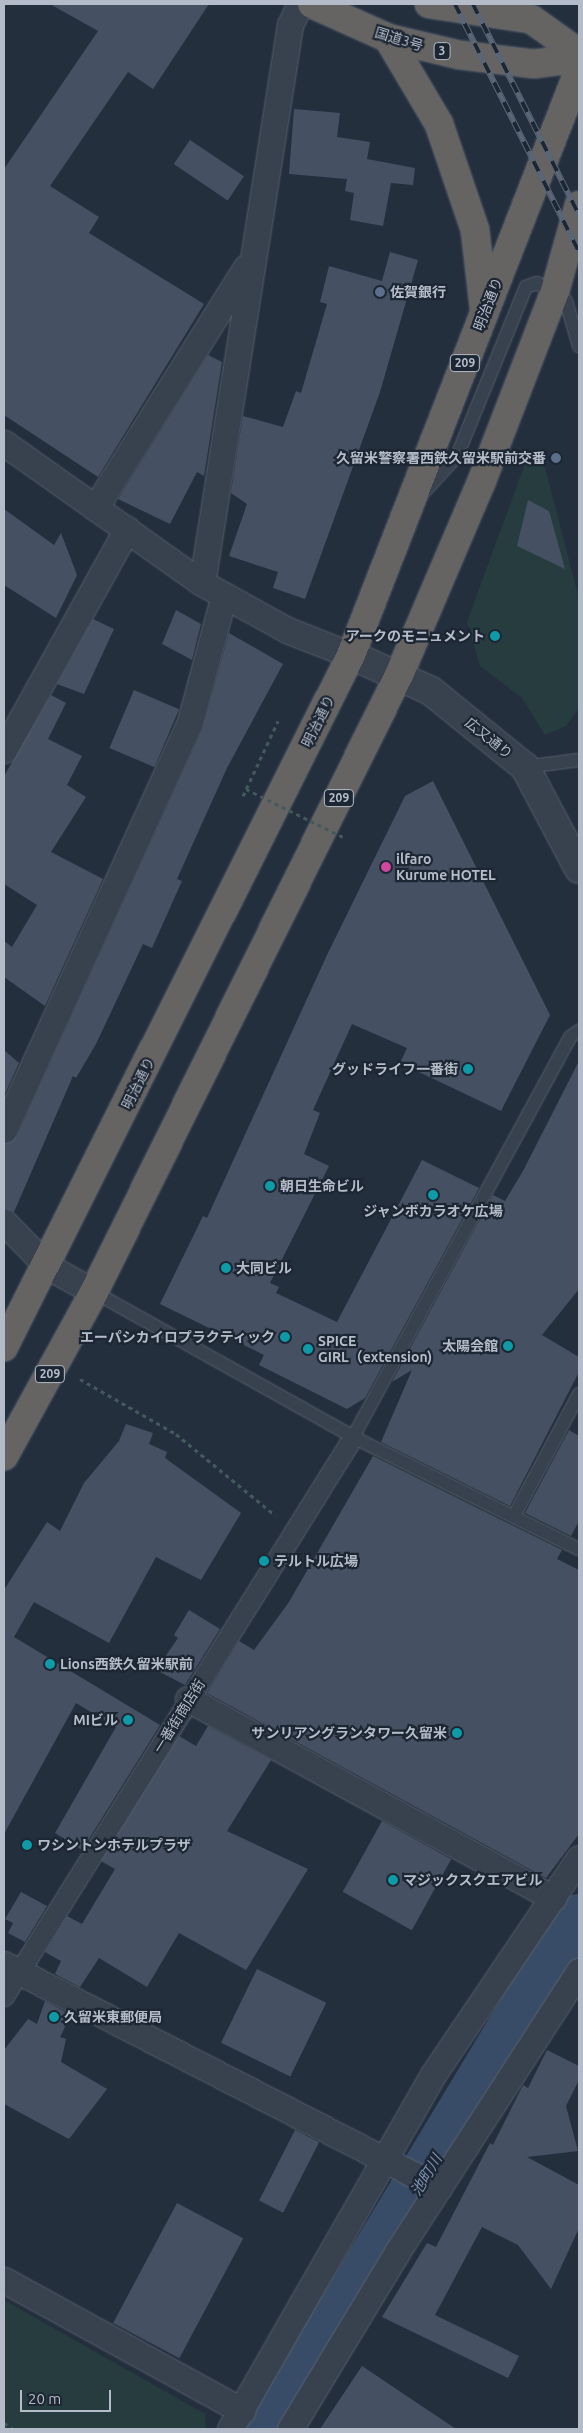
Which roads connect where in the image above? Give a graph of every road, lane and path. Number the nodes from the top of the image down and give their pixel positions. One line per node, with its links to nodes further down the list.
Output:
1 (300, 4): 9 (street)
2 (312, 4): 4 (highway, 国道3号 / 3)
3 (429, 4): 5 (highway)
4 (388, 38): 6 (highway, 国道3号 / 3); 11 (highway)
5 (579, 53)
6 (579, 58)
7 (579, 70): 11 (highway, 明治通り / 209)
8 (579, 204): 10 (highway, 209)
9 (255, 253): 14 (street); 17 (street)
10 (555, 291): 12 (lane); 15 (lane); 20 (highway, 209)
11 (485, 312): 15 (highway, 明治通り / 209)
12 (579, 346)
13 (4, 443): 14 (street)
14 (95, 508): 16 (street)
15 (410, 508): 19 (highway, 明治通り / 209)
16 (127, 529): 17 (street); 22 (street)
17 (202, 583): 18 (street)
18 (224, 595): 19 (street); 30 (street)
19 (351, 655): 20 (street, 広又通り); 32 (highway, 明治通り / 209)
20 (399, 675): 24 (street, 広又通り); 33 (highway, 209)
21 (278, 721): 25 (path)
22 (4, 750)
23 (579, 760): 24 (lane)
24 (525, 767): 28 (street, 広又通り)
25 (246, 789): 26 (path); 27 (path, bridge)
26 (243, 796)
27 (343, 837)
28 (577, 863)
29 (579, 1031): 37 (lane)
30 (4, 1130)
31 (4, 1222): 32 (street)
32 (47, 1266): 33 (street); 34 (highway, 明治通り / 209)
33 (94, 1292): 35 (highway, 209); 37 (lane)
34 (4, 1347)
35 (55, 1365): 38 (highway, 209); 40 (path)
36 (579, 1394): 39 (lane)
37 (353, 1437): 39 (lane); 40 (street, 一番街商店街)
38 (4, 1456)
39 (516, 1514): 41 (lane)
40 (296, 1531): 42 (street, 一番街商店街)
41 (579, 1549)
42 (188, 1699): 44 (street); 45 (street, 一番街商店街)
43 (579, 1858): 44 (street)
44 (553, 1898): 48 (street)
45 (11, 1969): 47 (street, 一番街商店街); 48 (street)
46 (579, 1970): 49 (street)
47 (4, 1996)
48 (385, 2158): 49 (street); 51 (street)
49 (439, 2188): 54 (street)
50 (4, 2280): 51 (street)
51 (236, 2420)
52 (4, 2423): 53 (path)
53 (13, 2429)
54 (290, 2429)

